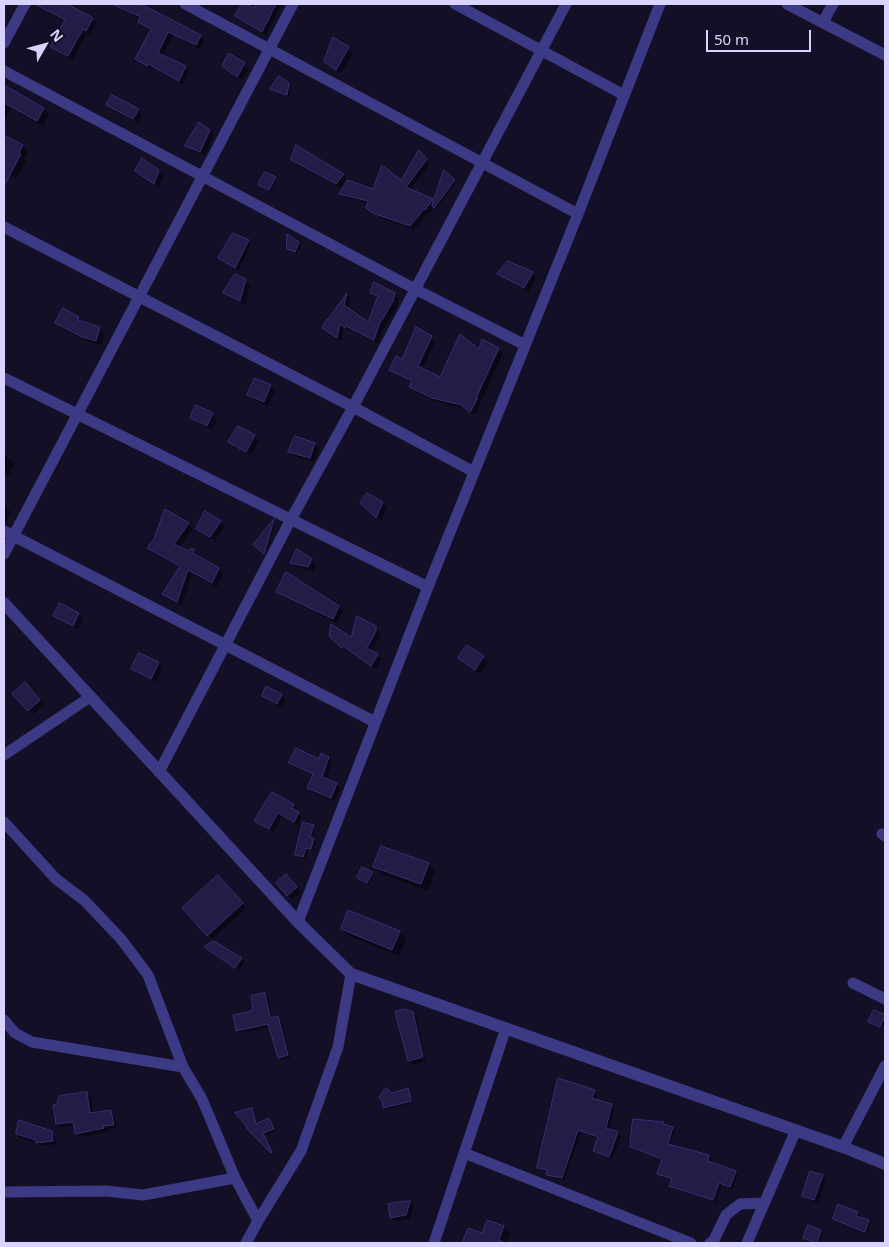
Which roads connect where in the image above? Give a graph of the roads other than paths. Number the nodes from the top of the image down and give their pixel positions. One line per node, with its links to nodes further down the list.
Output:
1 (25, 4): 10 (street)
2 (185, 4): 11 (street)
3 (293, 4): 11 (street)
4 (455, 4): 12 (street)
5 (566, 4): 12 (street)
6 (660, 4): 15 (street)
7 (787, 4): 9 (street)
8 (833, 4): 9 (street)
9 (823, 22): 13 (street)
10 (4, 43)
11 (270, 48): 16 (street); 17 (street)
12 (541, 50): 15 (street); 16 (street)
13 (885, 55)
14 (4, 71): 17 (street)
15 (624, 95): 18 (street)
16 (482, 162): 18 (street); 20 (street)
17 (203, 176): 20 (street); 21 (street)
18 (578, 214): 22 (street)
19 (4, 227): 21 (street)
20 (415, 289): 22 (street); 24 (street)
21 (140, 297): 24 (street); 25 (street)
22 (525, 345): 26 (street)
23 (4, 378): 25 (street)
24 (353, 407): 26 (street); 27 (street)
25 (77, 414): 27 (street); 28 (street)
26 (474, 472): 30 (street)
27 (290, 521): 30 (street); 32 (street)
28 (8, 534): 29 (street); 32 (street)
29 (4, 554)
30 (428, 587): 34 (street)
31 (4, 603): 33 (street)
32 (225, 646): 34 (street); 36 (street)
33 (90, 697): 35 (street); 36 (street)
34 (375, 722): 38 (street)
35 (4, 755)
36 (158, 772): 38 (street)
37 (4, 822): 45 (street)
38 (298, 922): 39 (street)
39 (351, 974): 43 (street); 53 (street)
40 (853, 983): 41 (street)
41 (885, 999)
42 (4, 1020): 45 (street)
43 (506, 1028): 46 (street); 48 (street)
44 (885, 1066): 47 (street)
45 (183, 1067): 50 (street)
46 (796, 1130): 47 (street); 52 (street)
47 (843, 1147): 49 (street)
48 (464, 1153): 55 (street); 56 (street)
49 (885, 1164)
50 (235, 1178): 51 (street); 53 (street)
51 (4, 1192)
52 (763, 1203): 57 (street); 58 (street)
53 (258, 1221): 54 (street)
54 (246, 1243)
55 (434, 1243)
56 (691, 1243)
57 (710, 1243)
58 (746, 1243)

